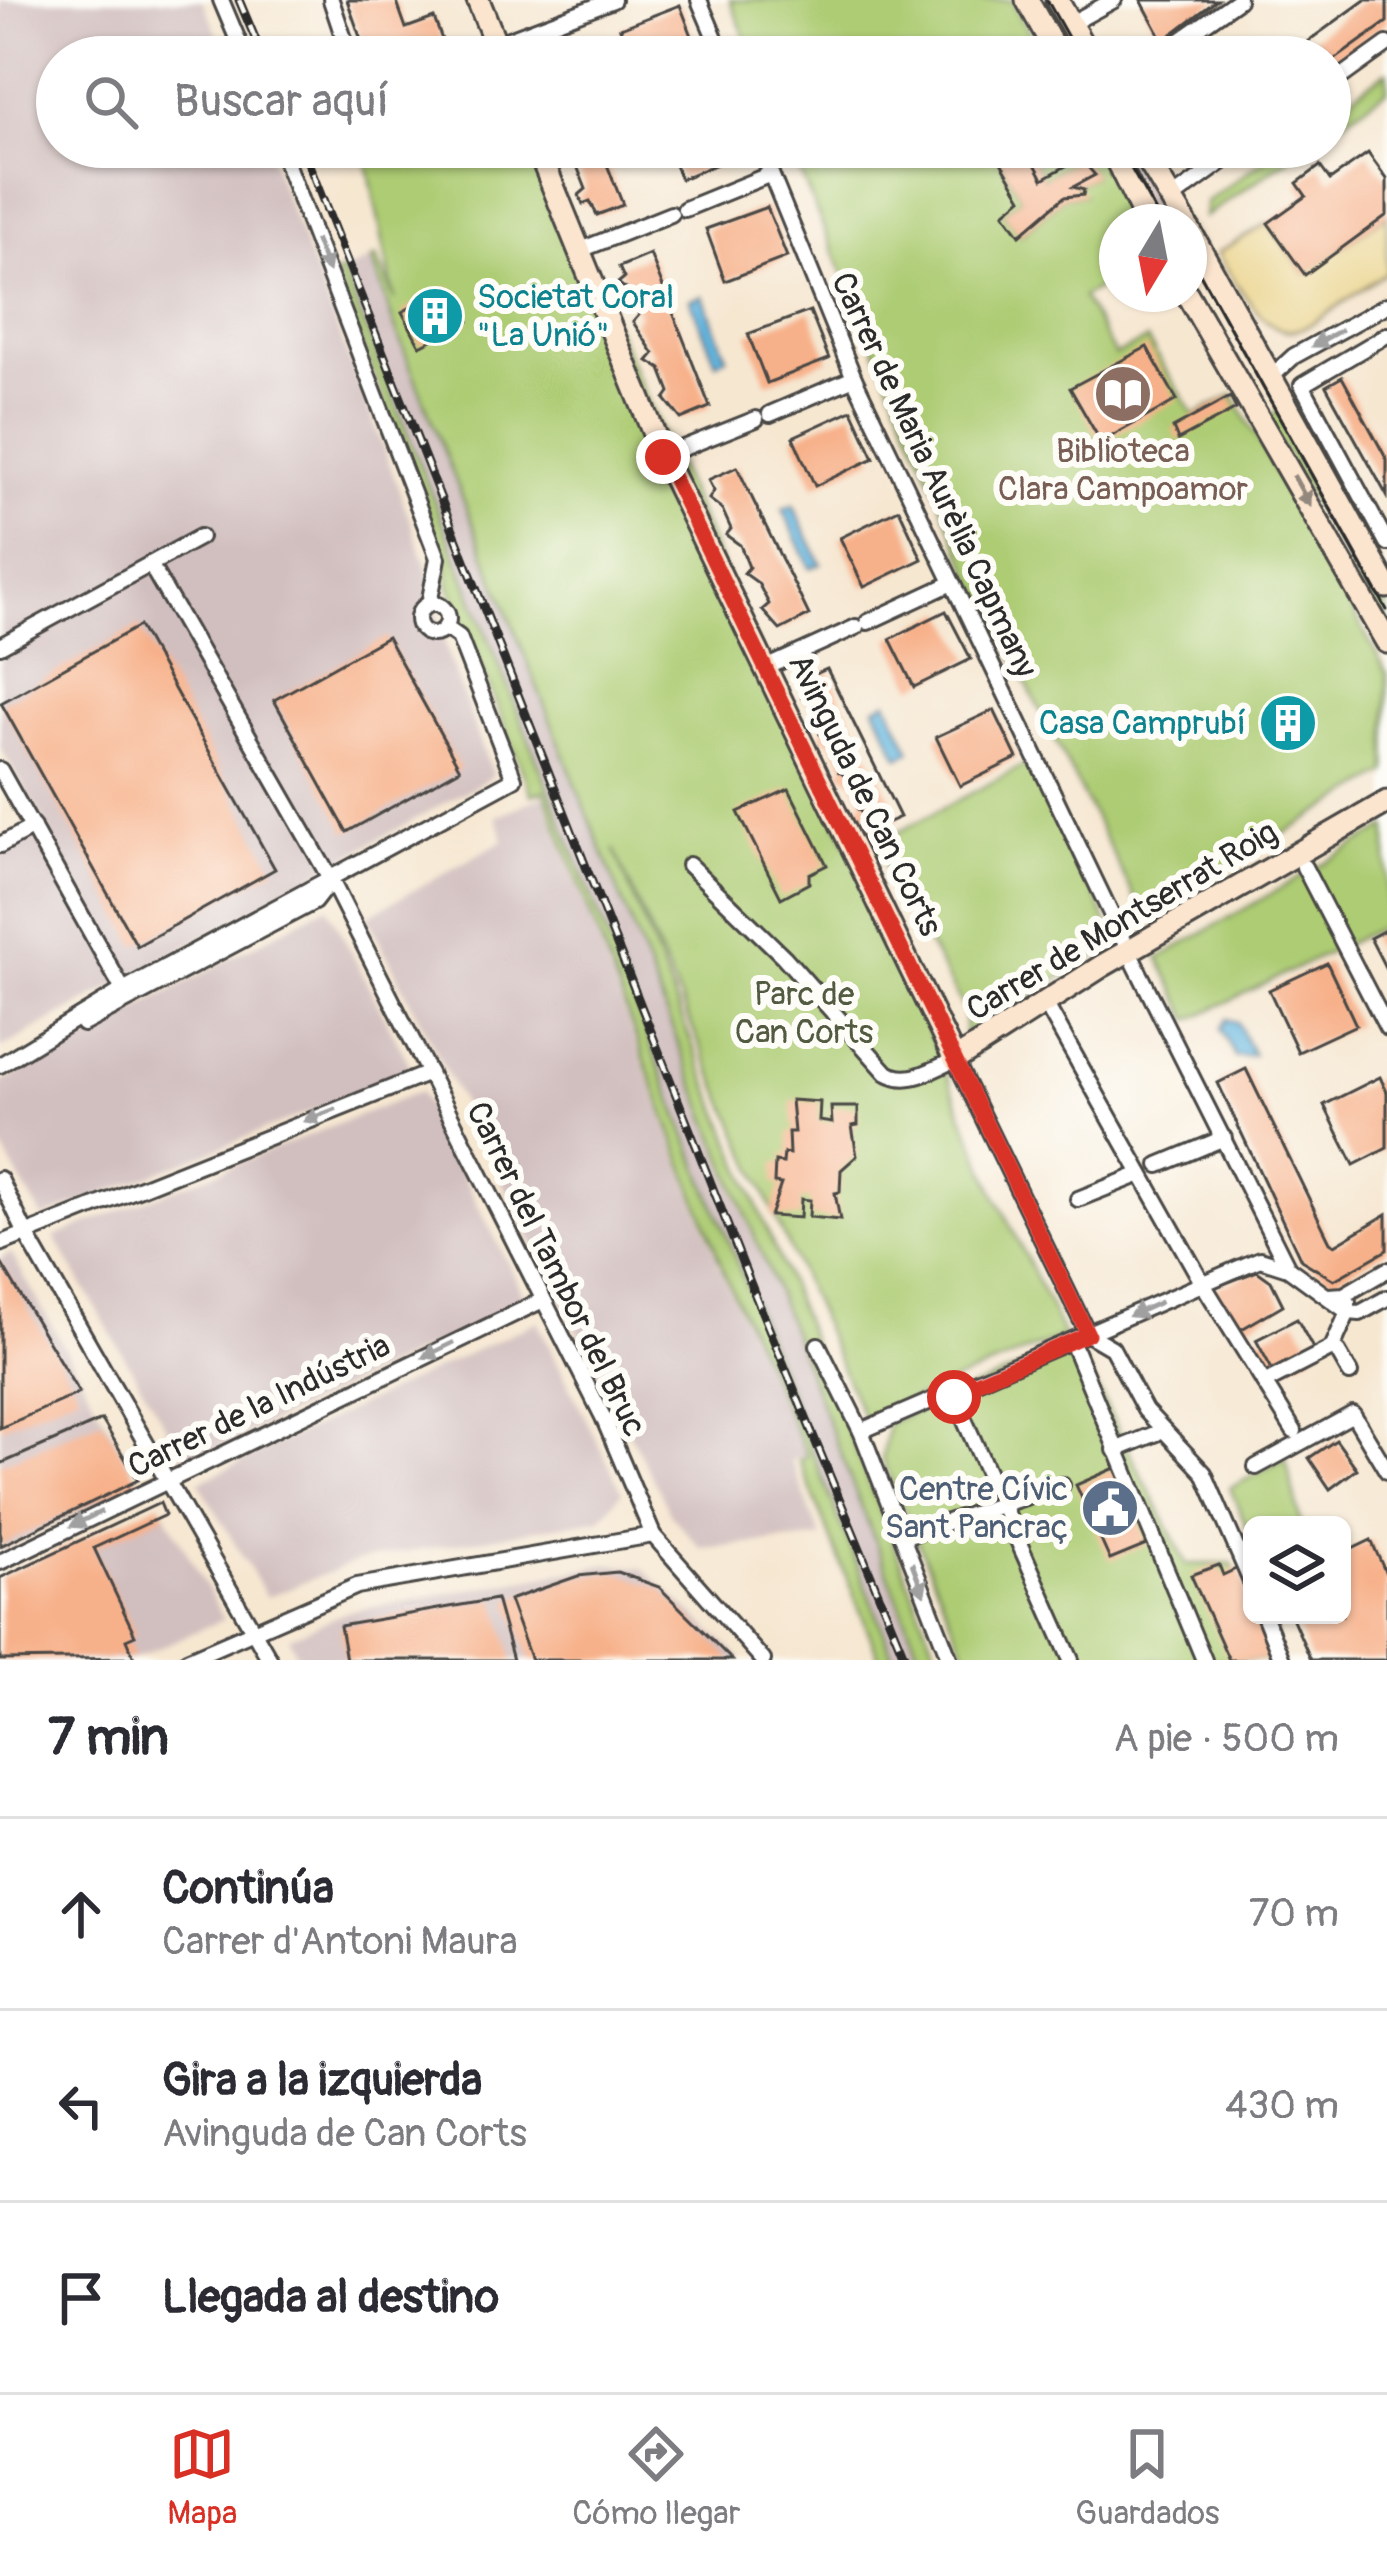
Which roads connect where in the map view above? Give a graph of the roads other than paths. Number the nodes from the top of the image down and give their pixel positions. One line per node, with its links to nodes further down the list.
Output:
1 (220, 0): 11 (street)
2 (332, 0): 12 (street)
3 (478, 0): 13 (street)
4 (613, 0): 14 (street)
5 (700, 0): 15 (street)
6 (1027, 0): 16 (street)
7 (1057, 0): 10 (street)
8 (1114, 0): 10 (street)
9 (1238, 0): 18 (street)
10 (1070, 24): 17 (street)
11 (236, 36)
12 (343, 36)
13 (493, 36)
14 (531, 36)
15 (715, 36)
16 (1047, 36)
17 (1077, 36)
18 (1187, 36)
19 (1387, 44): 20 (street)
20 (1351, 70)
21 (288, 168): 45 (street, one-way to 45)
22 (545, 168): 31 (street, Avinguda de Can Corts)
23 (769, 168): 27 (street, Carrer de Maria Aurèlia Capmany)
24 (1121, 168): 29 (street)
25 (1153, 168): 28 (street)
26 (1214, 168): 28 (street)
27 (771, 174): 31 (street); 37 (street, Carrer de Maria Aurèlia Capmany)
28 (1171, 199): 30 (street)
29 (1139, 204)
30 (1174, 204)
31 (578, 250): 39 (street, Avinguda de Can Corts)
32 (1207, 262): 36 (street)
33 (1387, 305): 36 (street, one-way to 36)
34 (1198, 312): 38 (street)
35 (1387, 335): 41 (street)
36 (1270, 377): 38 (street); 44 (street)
37 (854, 378): 39 (street); 43 (street, Carrer de Maria Aurèlia Capmany)
38 (1257, 410): 47 (street, one-way to 47)
39 (663, 457): 49 (street, Avinguda de Can Corts)
40 (200, 537): 42 (street)
41 (1387, 543)
42 (151, 564): 48 (street); 56 (street, Carrer del Tambor del Bruc)
43 (952, 583): 49 (street); 57 (street, Carrer de Maria Aurèlia Capmany)
44 (1387, 587)
45 (429, 604): 46 (street); 46 (street)
46 (446, 628): 56 (street)
47 (1387, 642)
48 (0, 646)
49 (768, 667): 62 (street, Avinguda de Can Corts)
50 (0, 770): 52 (street)
51 (1387, 802): 57 (street, Carrer de Montserrat Roig)
52 (33, 827): 53 (street); 58 (street)
53 (0, 845)
54 (689, 865): 62 (street, Carrer de Montserrat Roig)
55 (1304, 867): 60 (street)
56 (331, 880): 58 (street); 61 (street); 64 (street, Carrer del Tambor del Bruc)
57 (1131, 950): 59 (street, Carrer de Montserrat Roig); 65 (street, Carrer de Maria Aurèlia Capmany)
58 (123, 989): 61 (street)
59 (1044, 1001): 62 (street, Carrer de Montserrat Roig); 67 (street)
60 (1387, 1028)
61 (40, 1044): 63 (street)
62 (955, 1060): 80 (street, Avinguda de Can Corts)
63 (0, 1066)
64 (429, 1073): 70 (street, one-way to 70); 78 (street, Carrer del Tambor del Bruc)
65 (1224, 1138): 66 (street); 72 (street, Carrer de Maria Aurèlia Capmany)
66 (1159, 1166)
67 (1141, 1174): 69 (street); 74 (street)
68 (0, 1179): 70 (street)
69 (1078, 1199)
70 (26, 1234): 71 (street); 93 (street)
71 (0, 1244)
72 (1288, 1268): 74 (street); 76 (street)
73 (1387, 1270): 75 (street)
74 (1203, 1283): 80 (street, one-way to 80); 85 (street)
75 (1350, 1291): 76 (street); 79 (street)
76 (1328, 1296): 79 (street)
77 (1387, 1298): 79 (street)
78 (543, 1300): 93 (street, Carrer de la Indústria, one-way to 93); 96 (street, Carrer del Tambor del Bruc)
79 (1348, 1312): 85 (street)
80 (1088, 1334): 86 (street); 99 (street, Avinguda de Can Corts)
81 (818, 1346): 87 (street)
82 (1074, 1347): 90 (street)
83 (1338, 1352): 84 (street)
84 (1350, 1373)
85 (1264, 1383): 88 (street)
86 (952, 1393): 87 (street); 95 (street)
87 (861, 1431): 105 (street, one-way to 105)
88 (1294, 1432)
89 (1157, 1433): 90 (street)
90 (1115, 1450): 107 (street)
91 (1256, 1467): 92 (street)
92 (1387, 1471)
93 (165, 1480): 98 (street, Carrer de la Indústria, one-way to 98); 101 (street)
94 (1062, 1485): 95 (street)
95 (1001, 1508): 97 (street); 106 (street)
96 (652, 1535): 101 (street); 104 (street, Carrer del Tambor del Bruc)
97 (908, 1535)
98 (0, 1562)
99 (1243, 1562)
100 (1268, 1624): 108 (street)
101 (256, 1629): 102 (street); 103 (street)
102 (187, 1660)
103 (270, 1660)
104 (763, 1660)
105 (950, 1660)
106 (1071, 1660)
107 (1204, 1660)
108 (1282, 1660)

